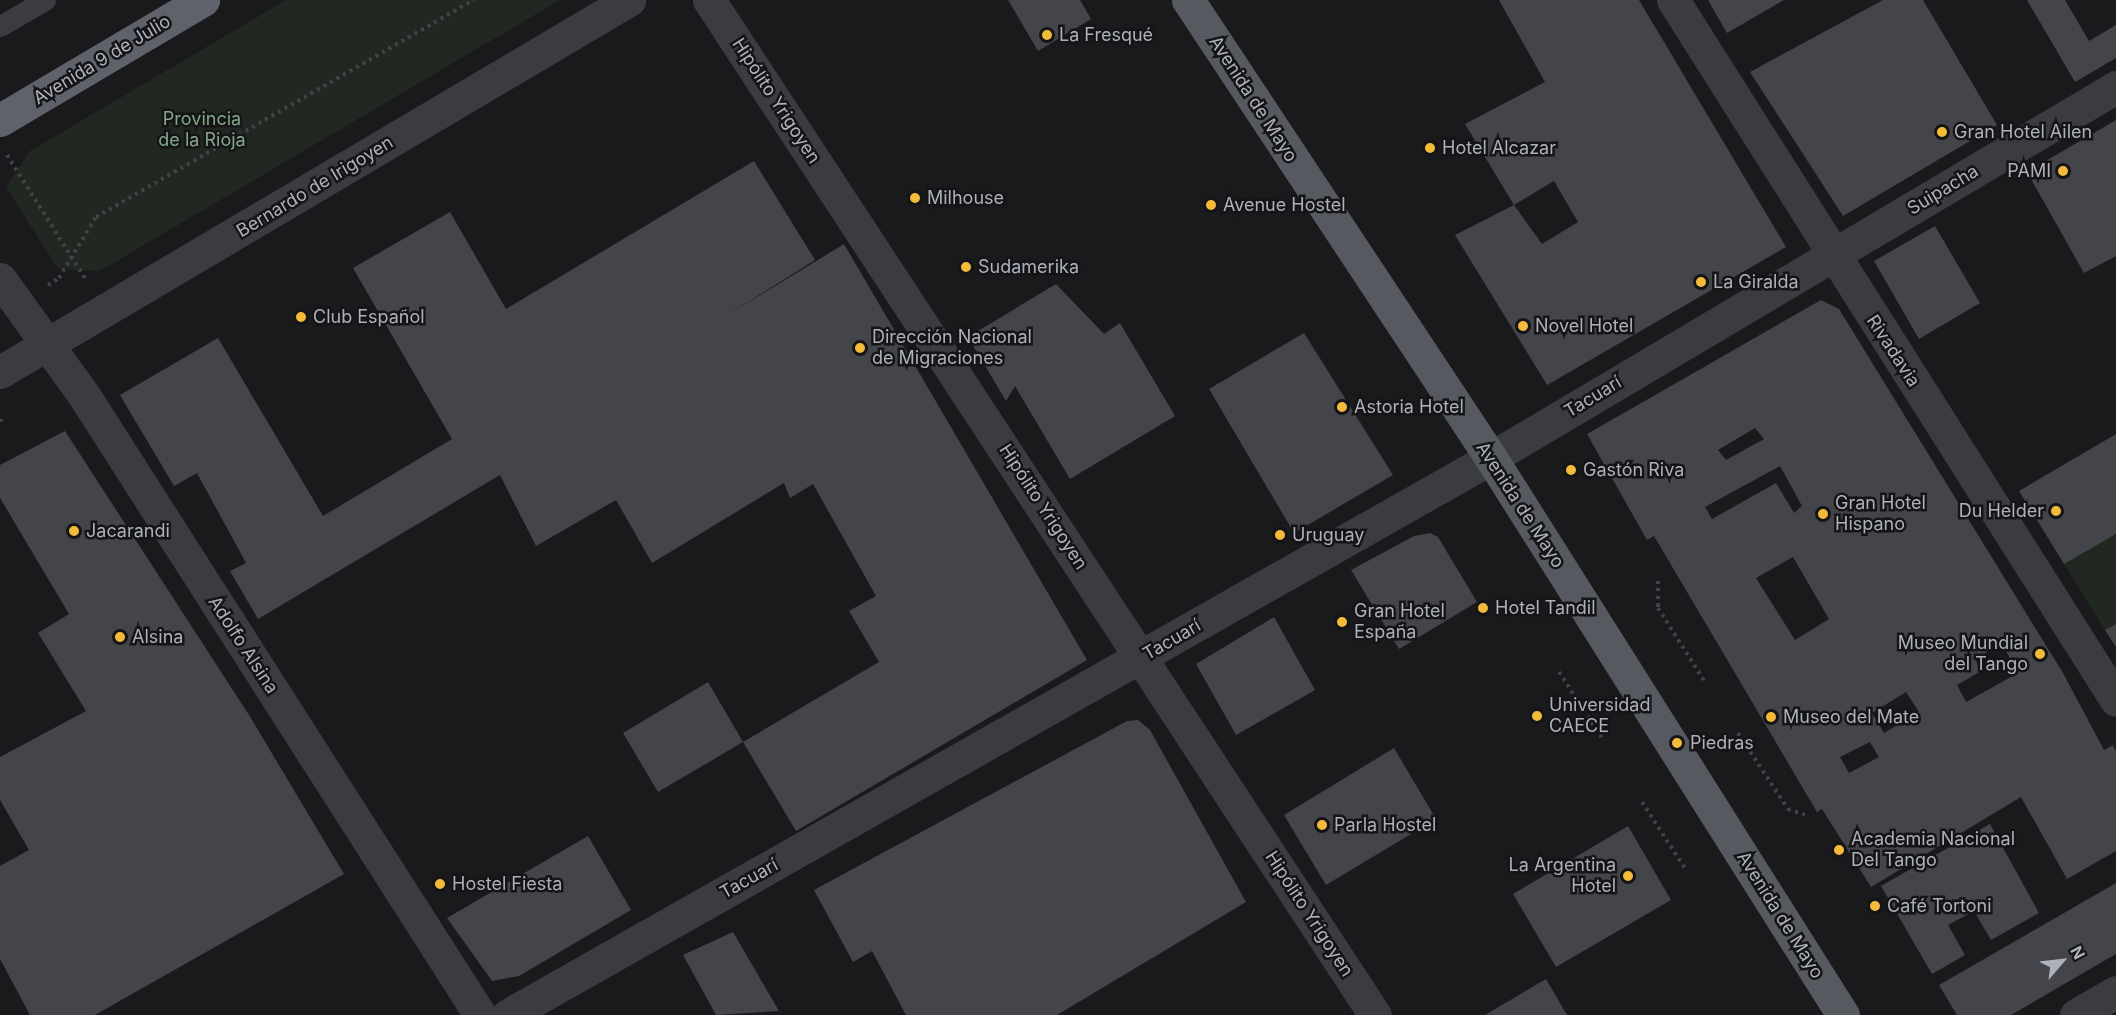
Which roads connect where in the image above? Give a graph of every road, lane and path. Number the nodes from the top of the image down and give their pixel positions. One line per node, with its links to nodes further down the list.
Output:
1 (45, 0): 8 (lane)
2 (203, 0): 10 (highway, Avenida 9 de Julio)
3 (474, 0): 12 (path)
4 (629, 0): 15 (street, Bernardo de Irigoyen)
5 (709, 0): 20 (street, Hipólito Yrigoyen)
6 (1188, 0): 18 (main road, Avenida de Mayo)
7 (1673, 0): 13 (street, Rivadavia)
8 (0, 26)
9 (2116, 87): 13 (street, Suipacha)
10 (0, 120)
11 (0, 144): 12 (path)
12 (72, 255): 14 (path); 15 (path)
13 (1832, 256): 18 (street, Tacuarí); 23 (street, Rivadavia)
14 (8, 291): 16 (street, Adolfo Alsina)
15 (105, 311): 16 (street, Bernardo de Irigoyen)
16 (44, 347): 17 (street, Bernardo de Irigoyen); 30 (street, Adolfo Alsina)
17 (0, 372)
18 (1491, 458): 20 (street, Tacuarí); 33 (main road, Avenida de Mayo)
19 (1658, 581): 22 (path)
20 (1142, 657): 31 (street, Tacuarí); 32 (street, Hipólito Yrigoyen)
21 (1559, 672): 25 (path)
22 (1705, 682)
23 (2116, 700)
24 (1738, 733): 27 (path)
25 (1604, 741)
26 (1642, 801): 28 (path)
27 (1805, 815)
28 (1686, 870)
29 (2116, 992): 34 (street)
30 (480, 1015)
31 (508, 1015)
32 (1375, 1015)
33 (1844, 1015)
34 (2076, 1015)

